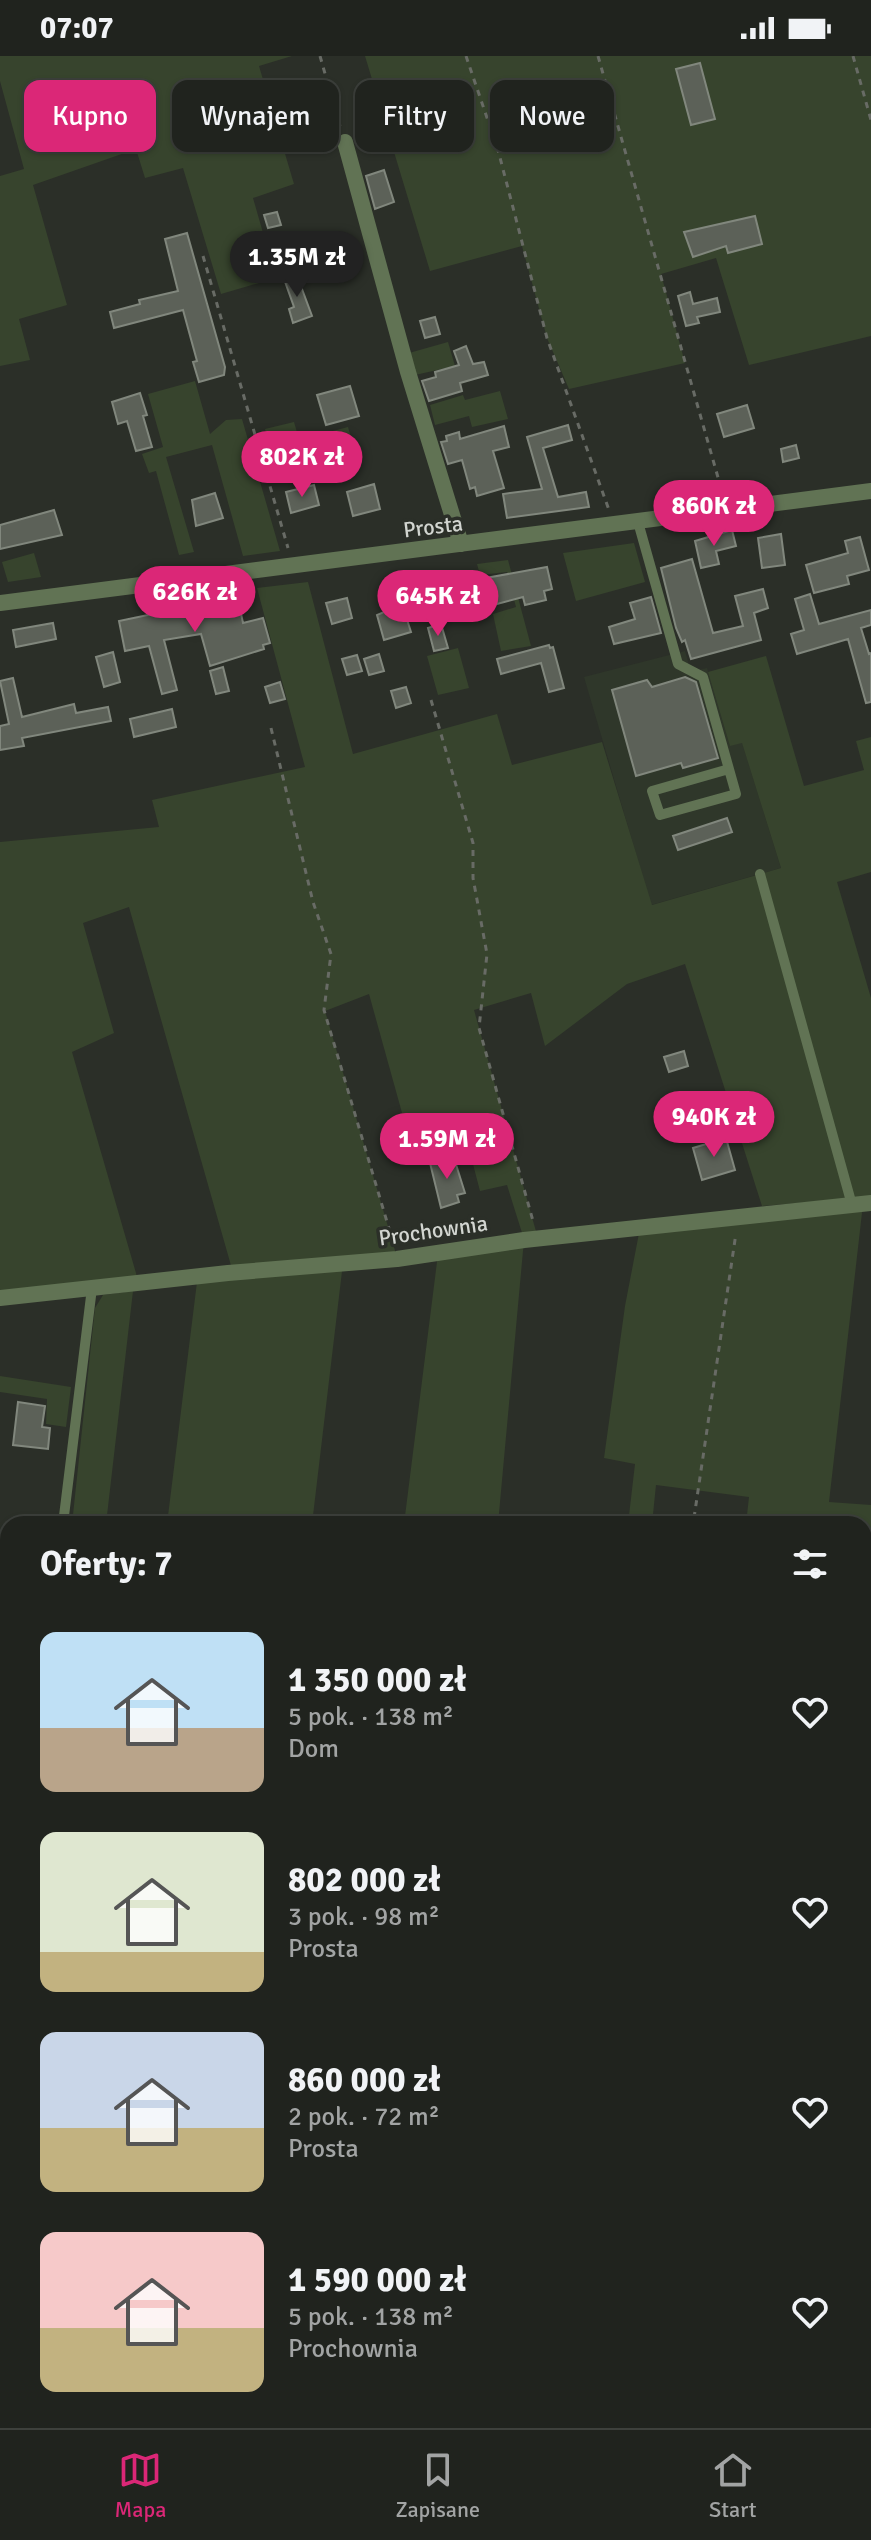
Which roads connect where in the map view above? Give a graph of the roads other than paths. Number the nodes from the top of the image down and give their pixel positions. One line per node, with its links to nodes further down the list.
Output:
1 (345, 142): 4 (street)
2 (871, 491): 3 (street, Prosta)
3 (638, 522): 4 (street, Prosta); 6 (lane)
4 (461, 544): 5 (street, Prosta)
5 (0, 603)
6 (729, 769): 6 (lane)
7 (760, 874): 9 (lane)
8 (871, 1203): 9 (street, Prochownia)
9 (852, 1205): 10 (street, Prochownia)
10 (92, 1288): 11 (street, Prochownia); 12 (lane)
11 (0, 1298)
12 (64, 1516)

